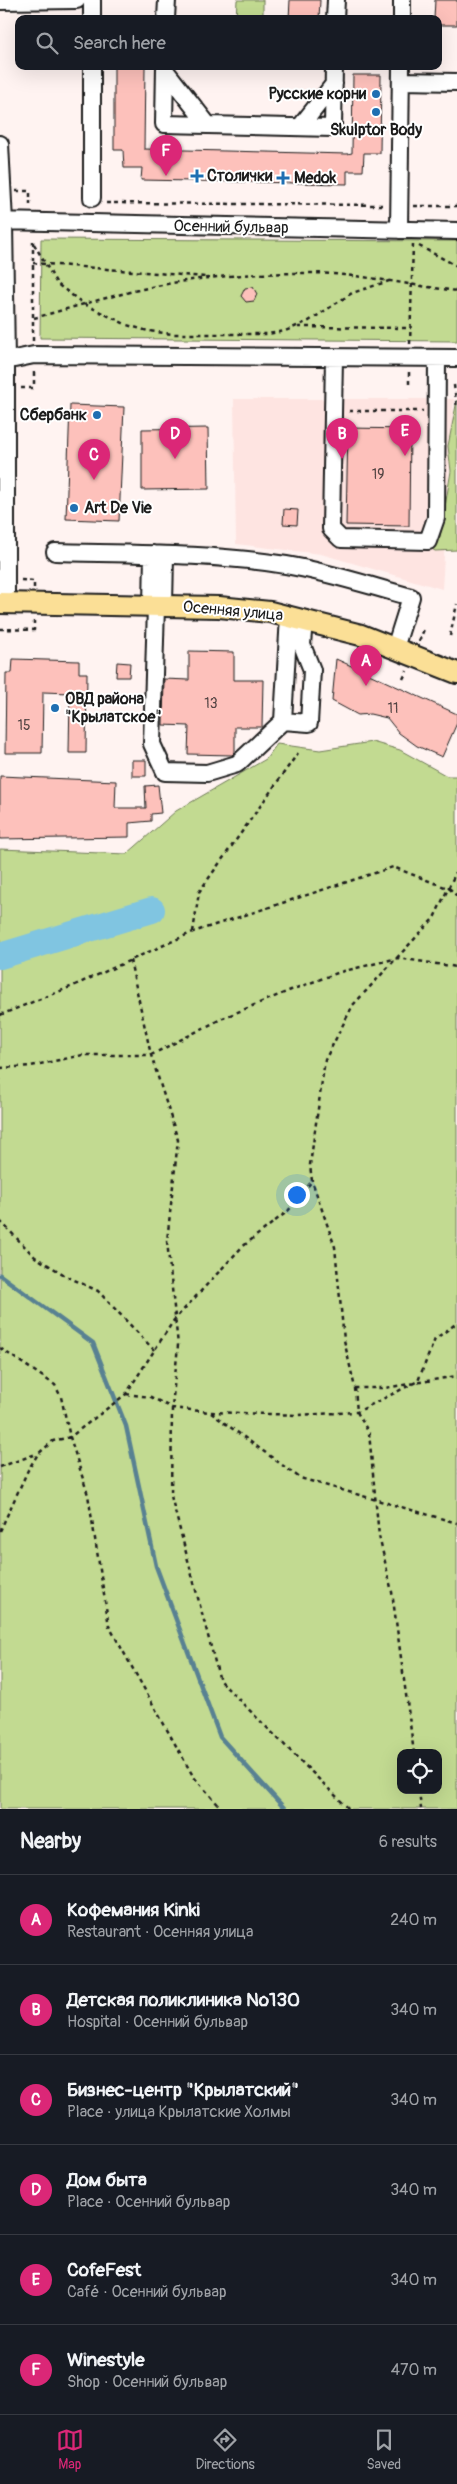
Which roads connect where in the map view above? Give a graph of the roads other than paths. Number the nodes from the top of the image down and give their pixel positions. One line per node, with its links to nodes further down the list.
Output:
1 (77, 0): 6 (street)
2 (92, 0): 7 (street)
3 (167, 0): 8 (street)
4 (336, 0): 9 (street)
5 (402, 0): 10 (street)
6 (0, 1)
7 (92, 15)
8 (166, 15)
9 (335, 15)
10 (402, 15)
11 (92, 70): 21 (street)
12 (165, 70): 18 (street)
13 (167, 70): 18 (street)
14 (334, 70): 17 (street)
15 (401, 74): 16 (street); 23 (street)
16 (457, 82)
17 (334, 84): 19 (street); 19 (street)
18 (208, 125): 19 (street)
19 (300, 127)
20 (0, 144): 22 (street)
21 (92, 198)
22 (2, 222): 23 (street, Осенний бульвар); 28 (street)
23 (399, 230): 24 (street, Осенний бульвар)
24 (457, 231)
25 (334, 357): 26 (street); 26 (street); 28 (street)
26 (437, 358): 27 (street)
27 (457, 358)
28 (3, 362): 31 (street)
29 (55, 552): 30 (street)
30 (159, 555): 32 (street); 34 (street)
31 (3, 603): 32 (main road, Осенняя улица)
32 (157, 606): 33 (main road, Осенняя улица); 36 (street)
33 (296, 618): 34 (main road, Осенняя улица); 36 (street); 36 (street)
34 (395, 648): 35 (main road, Осенняя улица)
35 (457, 673)
36 (283, 722)

